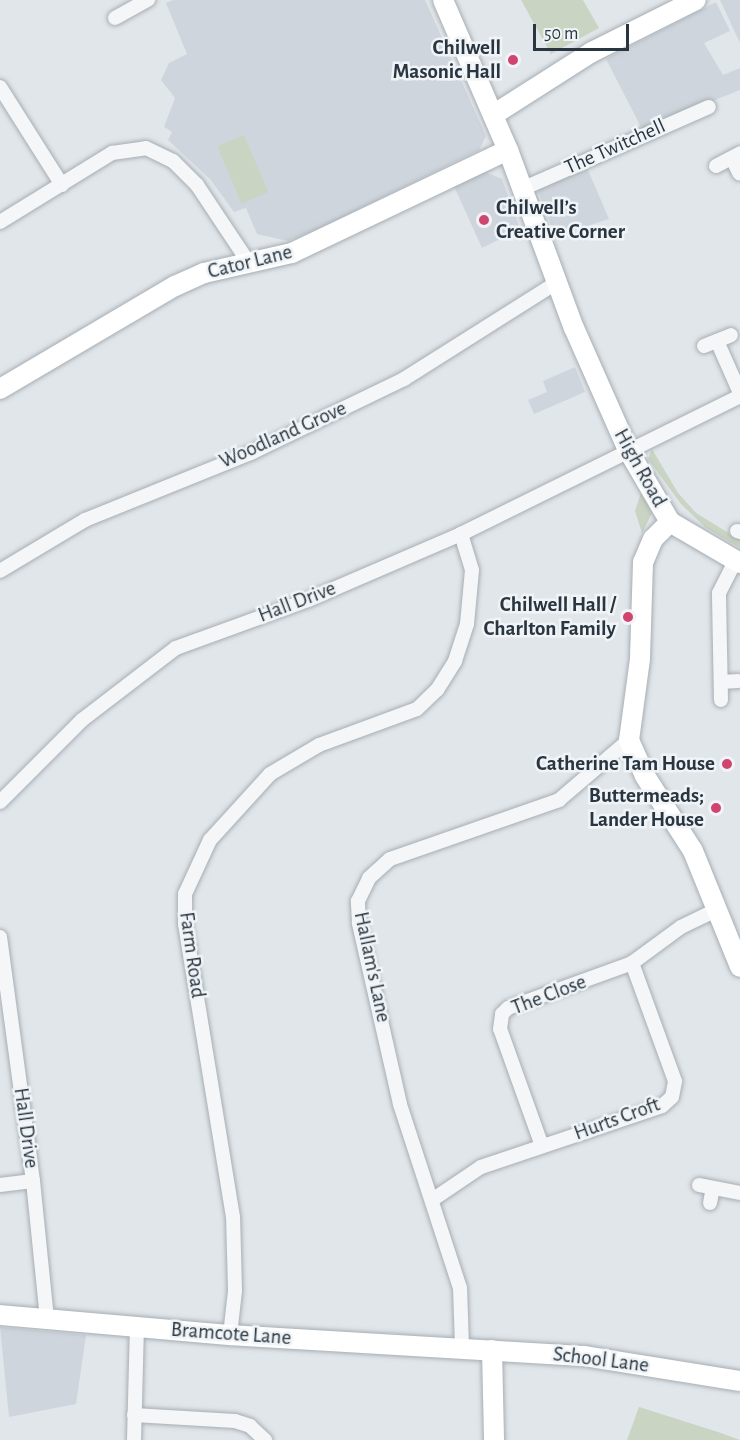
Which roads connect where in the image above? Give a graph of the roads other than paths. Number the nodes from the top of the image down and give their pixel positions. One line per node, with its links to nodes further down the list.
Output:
1 (148, 0): 4 (street)
2 (443, 0): 7 (street, High Road)
3 (696, 0): 7 (street)
4 (114, 18)
5 (0, 87): 12 (street)
6 (709, 107): 13 (street, The Twitchell)
7 (493, 115): 8 (street, High Road)
8 (508, 150): 13 (street, High Road); 15 (street, Cator Lane)
9 (736, 156): 10 (street); 11 (street)
10 (716, 166)
11 (739, 172)
12 (62, 185): 14 (street); 15 (street)
13 (522, 189): 16 (street, High Road)
14 (0, 222)
15 (249, 263): 20 (street, Cator Lane)
16 (556, 283): 22 (street, High Road); 26 (street, Woodland Grove)
17 (731, 335): 18 (street)
18 (717, 341): 19 (street); 21 (street)
19 (704, 346)
20 (0, 389)
21 (740, 394): 22 (street, Hall Drive)
22 (628, 450): 23 (street, High Road); 24 (street, Hall Drive)
23 (670, 522): 25 (street); 30 (street, High Road)
24 (461, 534): 31 (street, Hall Drive); 45 (street, Farm Road)
25 (738, 561): 28 (street)
26 (0, 571)
27 (738, 681): 28 (street)
28 (721, 682): 29 (street)
29 (721, 700)
30 (629, 740): 32 (street); 40 (street, Hallam's Lane)
31 (0, 802)
32 (718, 909): 34 (street, The Close); 35 (street)
33 (0, 937): 37 (street, Hall Drive)
34 (632, 963): 36 (street, The Close); 36 (street, Hurts Croft)
35 (740, 967)
36 (542, 1146): 40 (street, Hurts Croft)
37 (33, 1181): 38 (street); 43 (street, Hall Drive)
38 (0, 1185)
39 (740, 1193): 41 (street)
40 (432, 1200): 46 (street, Hallam's Lane)
41 (710, 1203)
42 (0, 1315): 43 (street, Bramcote Lane)
43 (46, 1320): 44 (street, Bramcote Lane)
44 (137, 1328): 45 (street, Bramcote Lane); 49 (street)
45 (230, 1335): 46 (street, Bramcote Lane)
46 (462, 1347): 47 (street, School Lane)
47 (492, 1350): 48 (street, School Lane); 52 (street)
48 (740, 1381)
49 (134, 1415): 50 (street); 51 (street)
50 (134, 1440)
51 (265, 1440)
52 (494, 1440)

